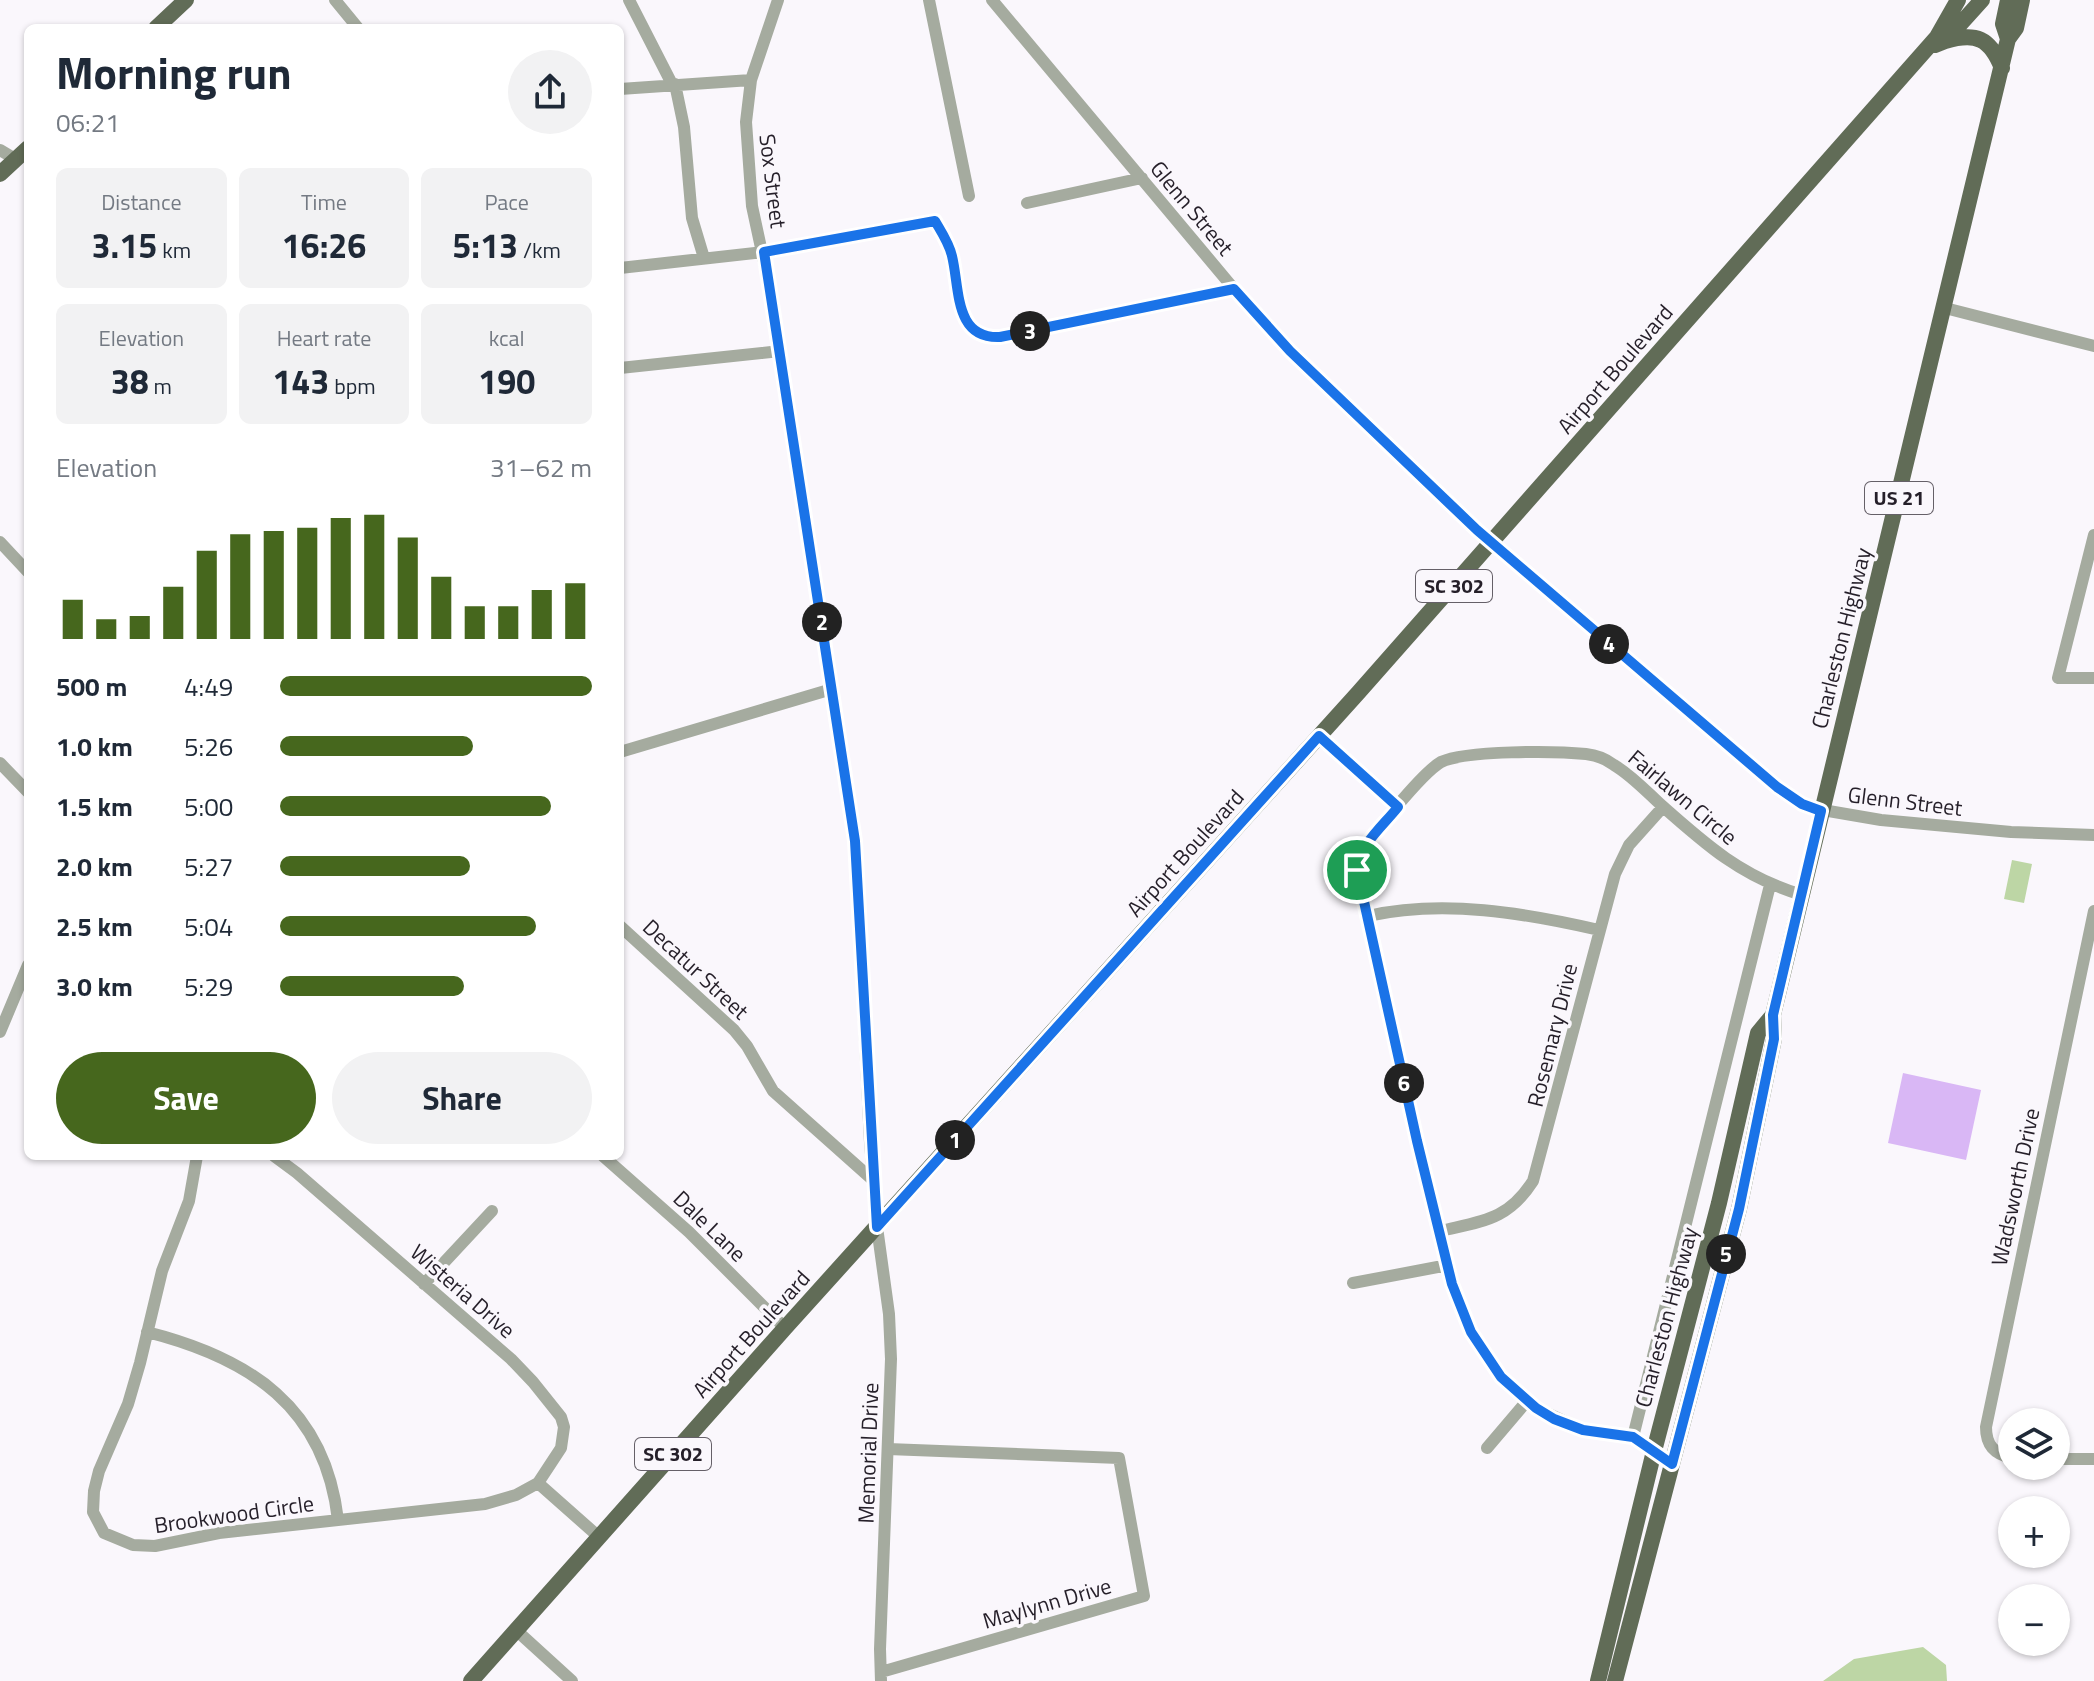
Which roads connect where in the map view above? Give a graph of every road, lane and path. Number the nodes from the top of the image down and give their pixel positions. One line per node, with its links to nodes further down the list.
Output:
1 (186, 0): 11 (main road)
2 (335, 0): 12 (street)
3 (629, 0): 18 (street)
4 (778, 0): 17 (street, Sox Street)
5 (929, 0): 24 (street)
6 (992, 0): 23 (street, Glenn Street)
7 (1958, 0): 15 (main road, Airport Boulevard / SC 302)
8 (1982, 0): 14 (main road, Airport Boulevard / SC 302)
9 (2008, 0): 13 (main road, Charleston Highway / US 21)
10 (2022, 0): 13 (main road, Charleston Highway / US 21)
11 (160, 24)
12 (355, 24)
13 (2008, 39): 16 (main road, Charleston Highway / US 21)
14 (1945, 41): 15 (main road, Airport Boulevard / SC 302); 16 (main road)
15 (1926, 49): 36 (main road, Airport Boulevard / SC 302)
16 (2002, 68): 30 (main road, Charleston Highway / US 21)
17 (751, 80): 18 (street); 26 (street, Sox Street)
18 (674, 84): 19 (street); 27 (street)
19 (624, 89)
20 (0, 150): 21 (street)
21 (22, 154): 22 (main road)
22 (0, 174)
23 (1142, 178): 25 (street); 29 (street, Glenn Street)
24 (969, 196)
25 (1027, 203)
26 (764, 252): 27 (street); 29 (street); 32 (street, Sox Street)
27 (704, 258): 28 (street)
28 (624, 268)
29 (1234, 289): 36 (street, Glenn Street)
30 (1945, 308): 31 (street); 46 (main road, Charleston Highway / US 21)
31 (2094, 346)
32 (780, 351): 33 (street); 39 (street, Sox Street)
33 (624, 368)
34 (2094, 535): 38 (street)
35 (0, 542): 37 (street)
36 (1491, 543): 40 (main road, Airport Boulevard / SC 302); 46 (street, Glenn Street)
37 (24, 568)
38 (2094, 678)
39 (832, 689): 41 (street); 60 (street, Sox Street)
40 (1319, 736): 44 (street); 62 (main road, Airport Boulevard / SC 302)
41 (624, 751)
42 (0, 763): 43 (street)
43 (24, 788)
44 (1398, 807): 45 (street, Fairlawn Circle); 51 (street, Fairlawn Circle)
45 (1663, 807): 48 (street, Fairlawn Circle); 53 (street, Rosemary Drive)
46 (1821, 811): 47 (street, Glenn Street); 49 (main road, Charleston Highway / US 21)
47 (2094, 835)
48 (1770, 885): 49 (street, Fairlawn Circle); 70 (street, Charleston Highway)
49 (1802, 895): 55 (main road, Charleston Highway / US 21)
50 (2094, 911): 74 (street, Wadsworth Drive)
51 (1368, 916): 53 (street); 63 (street, Fairlawn Circle)
52 (624, 930): 60 (street, Decatur Street)
53 (1599, 930): 63 (street, Rosemary Drive)
54 (24, 975): 56 (street)
55 (1773, 1015): 73 (main road, Charleston Highway / US 21); 77 (main road, Charleston Highway / US 21)
56 (0, 1032)
57 (196, 1160): 68 (street, Brookwood Circle)
58 (279, 1160): 66 (street, Wisteria Drive)
59 (608, 1160): 67 (street, Dale Lane)
60 (874, 1181): 62 (street, Sox Street)
61 (492, 1211): 66 (street)
62 (877, 1227): 67 (main road, Airport Boulevard / SC 302); 72 (street, Memorial Drive)
63 (1441, 1231): 64 (street, Fairlawn Circle)
64 (1448, 1265): 65 (street); 69 (street, Fairlawn Circle)
65 (1353, 1283)
66 (424, 1284): 78 (street, Wisteria Drive)
67 (785, 1328): 80 (main road, Airport Boulevard / SC 302)
68 (147, 1332): 79 (street); 79 (street, Brookwood Circle)
69 (1527, 1401): 70 (street, Fairlawn Circle); 71 (street)
70 (1633, 1437): 73 (street, Fairlawn Circle)
71 (1487, 1448)
72 (888, 1449): 82 (street, Memorial Drive); 82 (street, Maylynn Drive)
73 (1654, 1451): 77 (street, Fairlawn Circle); 85 (main road, Charleston Highway / US 21)
74 (1998, 1453)
75 (2070, 1459): 76 (street)
76 (2094, 1459)
77 (1672, 1464): 86 (main road, Charleston Highway / US 21)
78 (538, 1483): 79 (street, Brookwood Circle); 80 (street)
79 (338, 1520)
80 (599, 1537): 81 (main road, Airport Boulevard / SC 302)
81 (516, 1630): 83 (main road, Airport Boulevard / SC 302); 84 (street)
82 (881, 1676)
83 (471, 1681)
84 (572, 1681)
85 (1598, 1681)
86 (1615, 1681)

